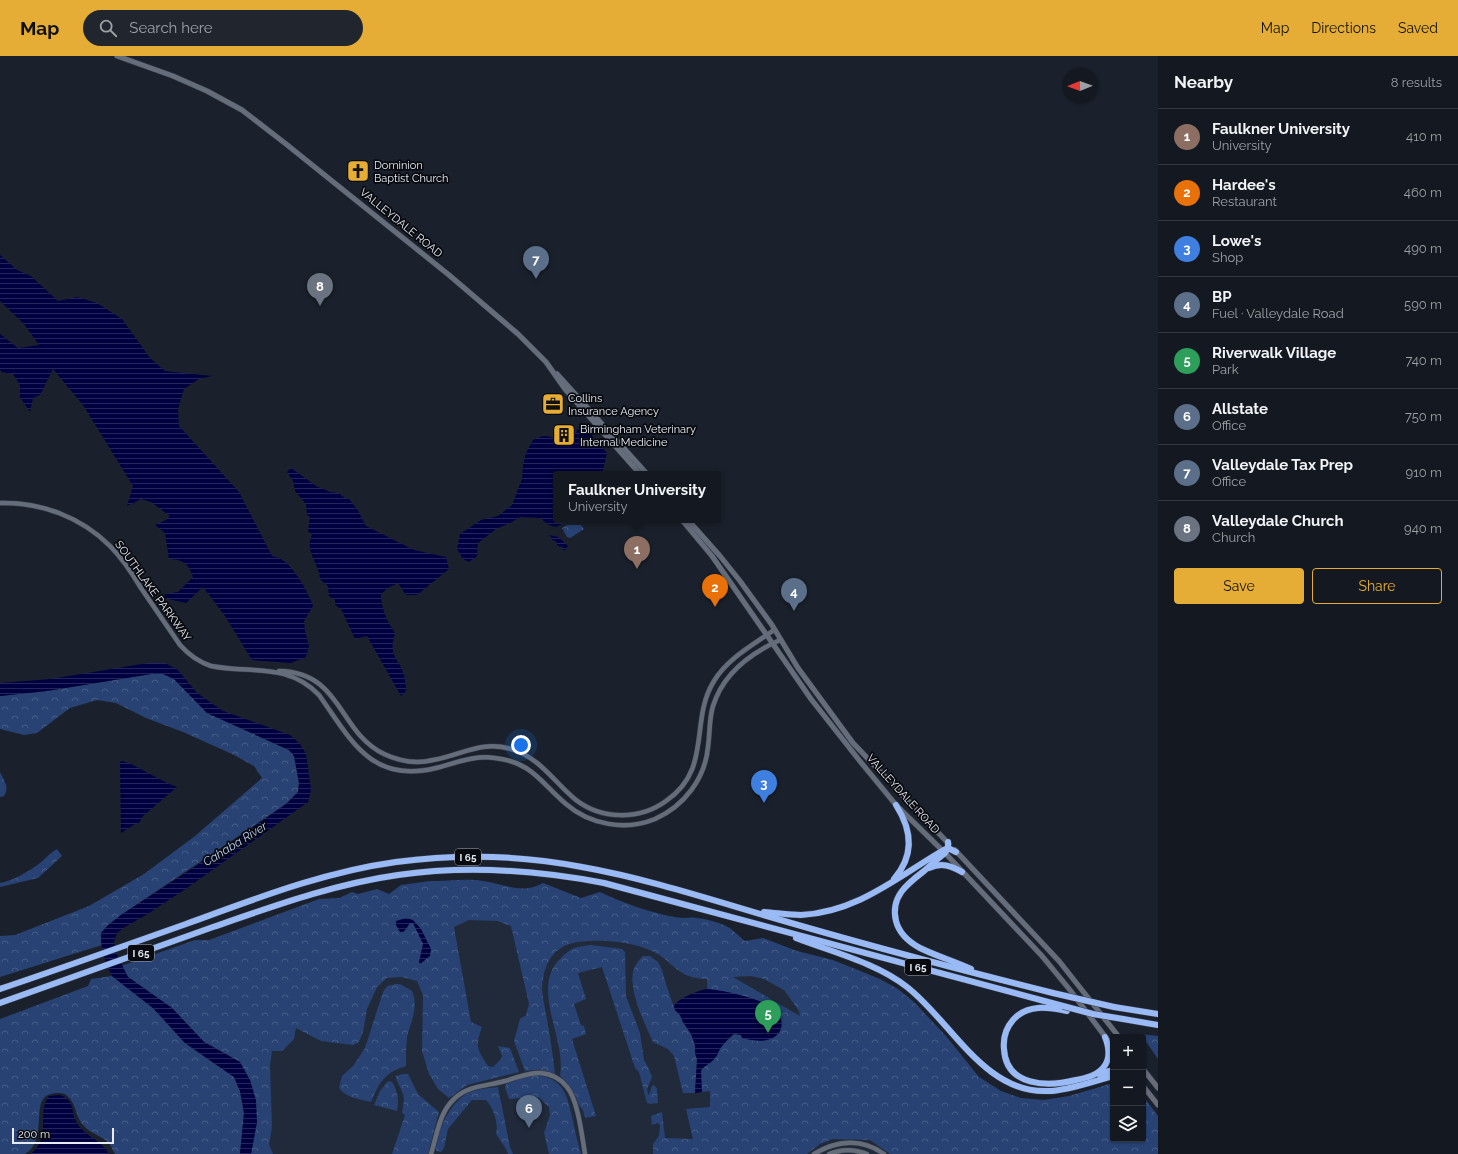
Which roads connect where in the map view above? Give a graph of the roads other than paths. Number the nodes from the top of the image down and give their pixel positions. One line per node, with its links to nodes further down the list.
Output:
1 (117, 56): 2 (main road, VALLEYDALE ROAD)
2 (553, 371): 3 (main road, VALLEYDALE ROAD); 4 (main road, VALLEYDALE ROAD)
3 (637, 471)
4 (644, 471)
5 (0, 503): 12 (street, SOUTHLAKE PARKWAY)
6 (684, 523): 9 (main road, VALLEYDALE ROAD)
7 (691, 523): 8 (main road, VALLEYDALE ROAD)
8 (774, 630): 9 (street, SOUTHLAKE PARKWAY); 10 (main road, VALLEYDALE ROAD)
9 (767, 635): 11 (main road, VALLEYDALE ROAD); 13 (street, SOUTHLAKE PARKWAY)
10 (780, 640): 11 (street, SOUTHLAKE PARKWAY); 16 (main road, VALLEYDALE ROAD)
11 (773, 643): 14 (street, SOUTHLAKE PARKWAY); 15 (main road, VALLEYDALE ROAD)
12 (273, 671): 13 (street, SOUTHLAKE PARKWAY); 14 (street, SOUTHLAKE PARKWAY)
13 (692, 770): 14 (street)
14 (701, 774)
15 (896, 805): 16 (main road, VALLEYDALE ROAD); 20 (highway)
16 (946, 849): 17 (highway); 18 (highway); 19 (main road, VALLEYDALE ROAD); 20 (highway)
17 (956, 852): 25 (main road)
18 (926, 869): 19 (highway); 23 (highway)
19 (962, 872): 31 (main road, VALLEYDALE ROAD)
20 (892, 882): 21 (highway)
21 (751, 910): 23 (highway, I 65); 24 (highway, I 65)
22 (772, 929): 26 (highway, I 65); 27 (highway, I 65); 36 (highway)
23 (981, 974): 25 (highway, I 65, bridge)
24 (0, 989)
25 (1091, 1002): 28 (highway, I 65, bridge); 30 (main road)
26 (0, 1003)
27 (1064, 1008): 29 (highway, I 65, bridge); 35 (highway)
28 (1158, 1014)
29 (1158, 1026)
30 (1117, 1034)
31 (1105, 1037): 32 (main road, VALLEYDALE ROAD); 35 (highway)
32 (1110, 1043)
33 (1144, 1070): 37 (main road)
34 (1110, 1071): 35 (highway)
35 (1096, 1074)
36 (1110, 1077)
37 (1158, 1088)
38 (1146, 1090): 39 (main road)
39 (1158, 1105)
40 (431, 1154): 41 (street)
41 (585, 1154)
42 (814, 1154): 45 (street)
43 (829, 1154): 44 (street)
44 (866, 1154)
45 (884, 1154)

